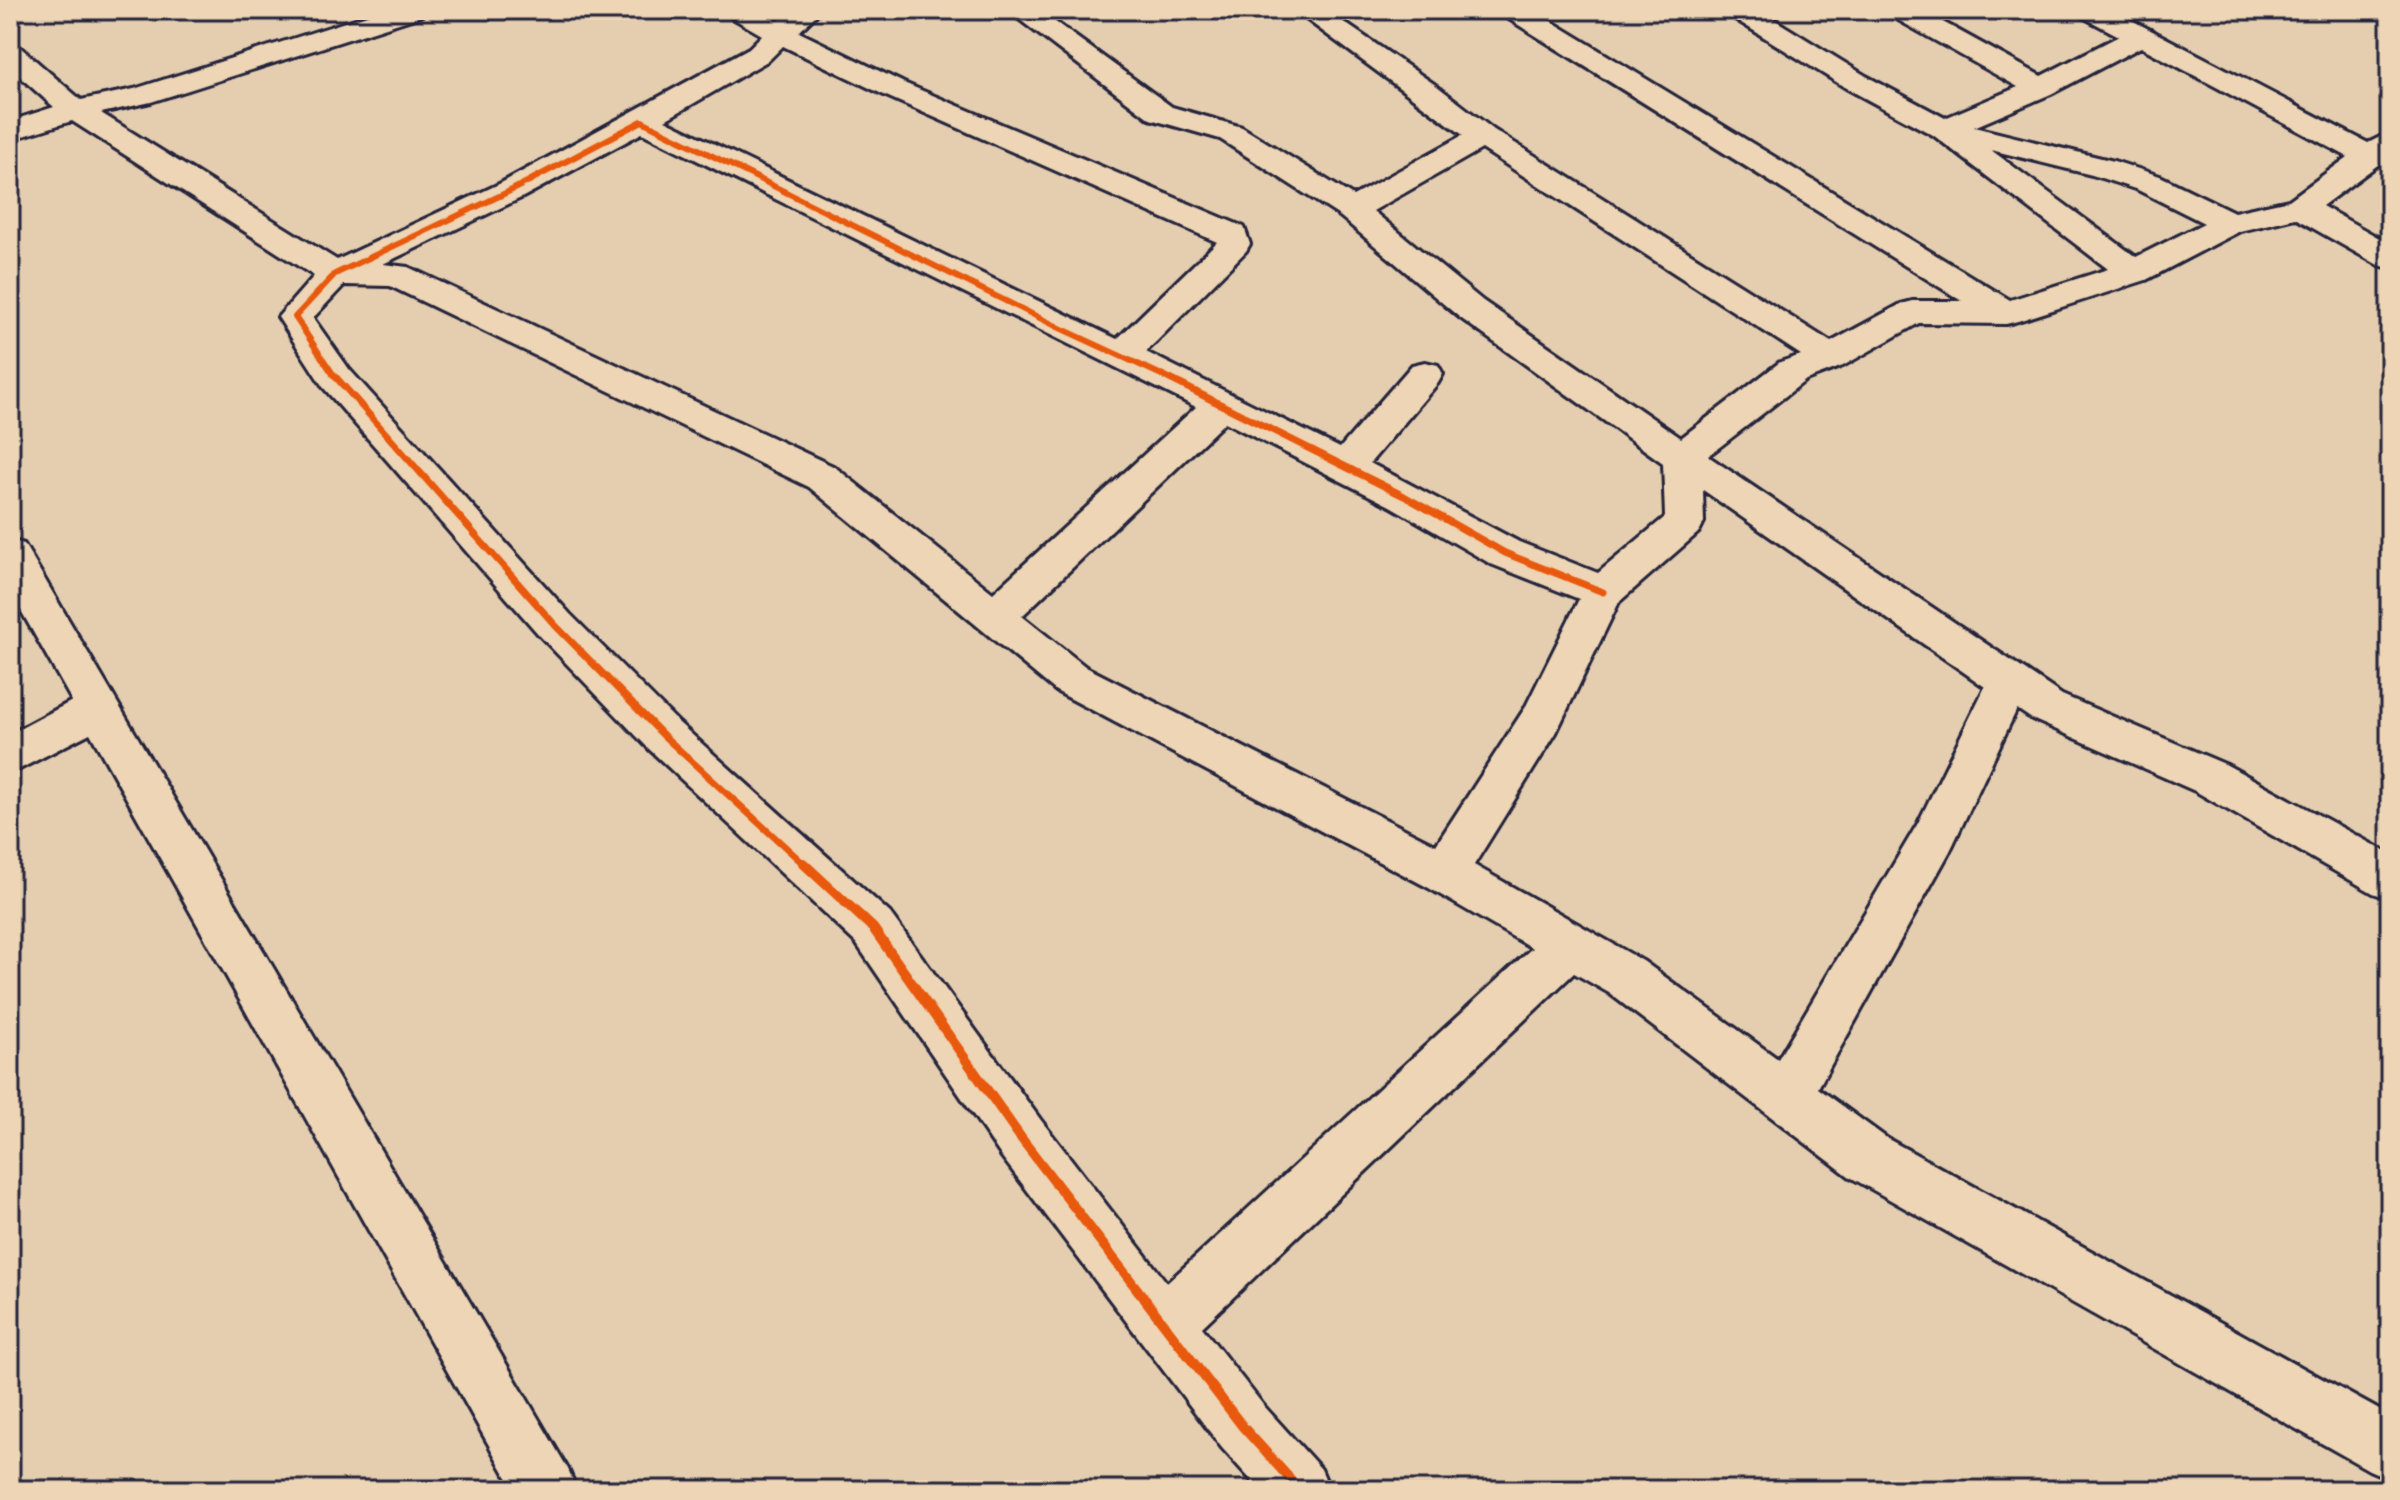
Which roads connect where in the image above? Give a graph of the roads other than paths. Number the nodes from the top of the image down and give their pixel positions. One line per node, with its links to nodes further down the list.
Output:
1 (411, 10): 14 (street)
2 (739, 10): 10 (street)
3 (807, 10): 10 (street)
4 (1021, 10): 21 (street)
5 (1308, 10): 18 (street)
6 (1514, 10): 26 (street)
7 (1740, 10): 16 (street)
8 (1901, 10): 13 (street)
9 (2091, 10): 11 (street)
10 (780, 34): 15 (street); 27 (street)
11 (2141, 36): 13 (street); 19 (street)
12 (10, 53): 14 (street)
13 (2041, 88): 16 (street)
14 (75, 110): 17 (street); 25 (street)
15 (642, 121): 25 (street); 27 (street)
16 (1944, 129): 22 (street); 24 (street)
17 (10, 131)
18 (1483, 136): 21 (street); 28 (street)
19 (2380, 149): 20 (street)
20 (2300, 207): 22 (street); 23 (street)
21 (1352, 210): 31 (street)
22 (2230, 223): 24 (street)
23 (2390, 258)
24 (2134, 272): 26 (street)
25 (335, 274): 35 (street); 43 (street)
26 (2006, 313): 28 (street)
27 (1122, 355): 30 (street)
28 (1830, 358): 31 (street)
29 (1425, 374): 32 (street)
30 (1221, 405): 32 (street); 35 (street)
31 (1682, 457): 34 (street); 36 (street)
32 (1345, 467): 34 (street)
33 (10, 555): 37 (street)
34 (1603, 592): 39 (street)
35 (994, 617): 39 (street)
36 (2009, 682): 40 (street); 42 (street)
37 (97, 708): 38 (street); 45 (street)
38 (10, 755)
39 (1444, 872): 41 (street)
40 (2390, 878)
41 (1570, 945): 42 (street); 43 (street)
42 (1785, 1096): 44 (street)
43 (1164, 1324): 46 (street)
44 (2388, 1437)
45 (547, 1490)
46 (1300, 1490)

